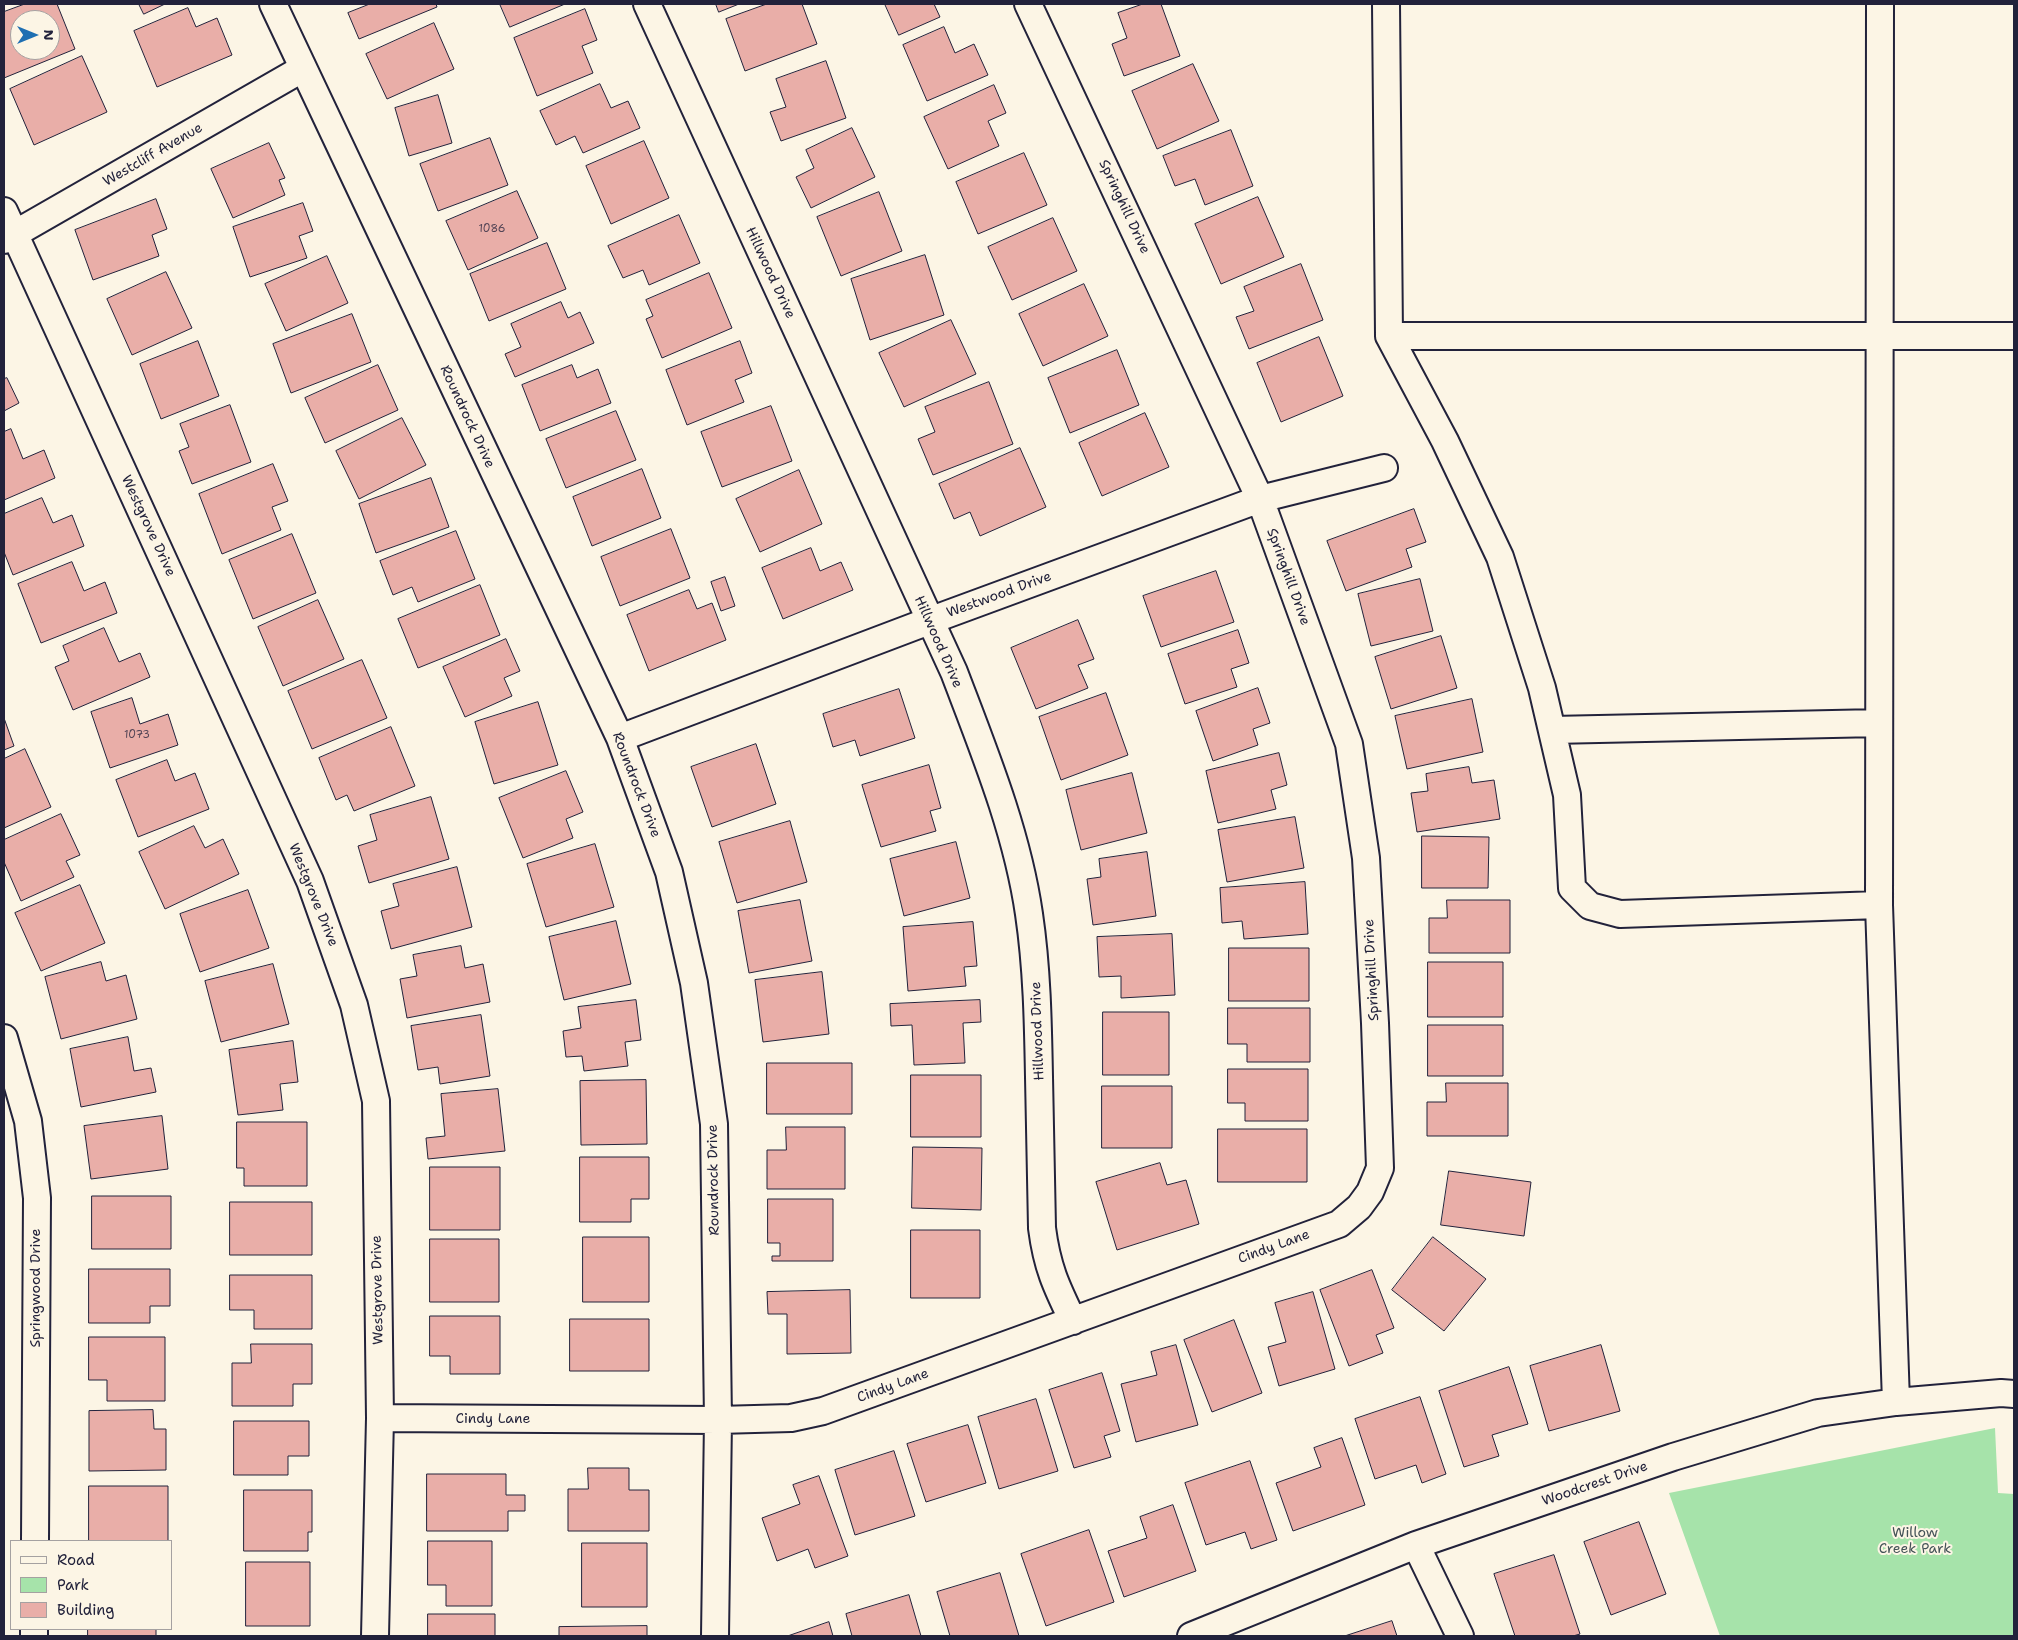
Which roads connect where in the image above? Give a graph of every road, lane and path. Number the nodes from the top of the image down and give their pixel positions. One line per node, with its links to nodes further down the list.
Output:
1 (273, 4): 6 (street, Roundrock Drive)
2 (647, 4): 13 (street, Hillwood Drive)
3 (1028, 4): 12 (street, Springhill Drive)
4 (1386, 4): 8 (street)
5 (1880, 4): 10 (street)
6 (302, 69): 7 (street, Westcliff Avenue); 16 (street, Roundrock Drive)
7 (7, 228): 23 (street, Westgrove Drive)
8 (1389, 336): 10 (street); 15 (street)
9 (2014, 336): 10 (street)
10 (1880, 337): 14 (street)
11 (1384, 468): 12 (street, Westwood Drive)
12 (1260, 499): 13 (street, Westwood Drive); 19 (street, Springhill Drive)
13 (929, 621): 16 (street, Westwood Drive); 20 (street, Hillwood Drive)
14 (1879, 723): 15 (street); 17 (street)
15 (1552, 730): 17 (street)
16 (620, 738): 24 (street, Roundrock Drive)
17 (1879, 905): 22 (street)
18 (4, 1038): 25 (street, Springwood Drive)
19 (1370, 1192): 20 (street, Cindy Lane)
20 (1073, 1321): 24 (street, Cindy Lane)
21 (2014, 1394): 22 (street, Woodcrest Drive)
22 (1896, 1402): 26 (street, Woodcrest Drive)
23 (380, 1418): 24 (street, Cindy Lane); 27 (street, Westgrove Drive)
24 (718, 1420): 28 (street, Roundrock Drive)
25 (35, 1540)
26 (1416, 1545): 29 (street, Woodcrest Drive); 30 (street)
27 (375, 1636)
28 (715, 1636)
29 (1191, 1636)
30 (1460, 1636)

